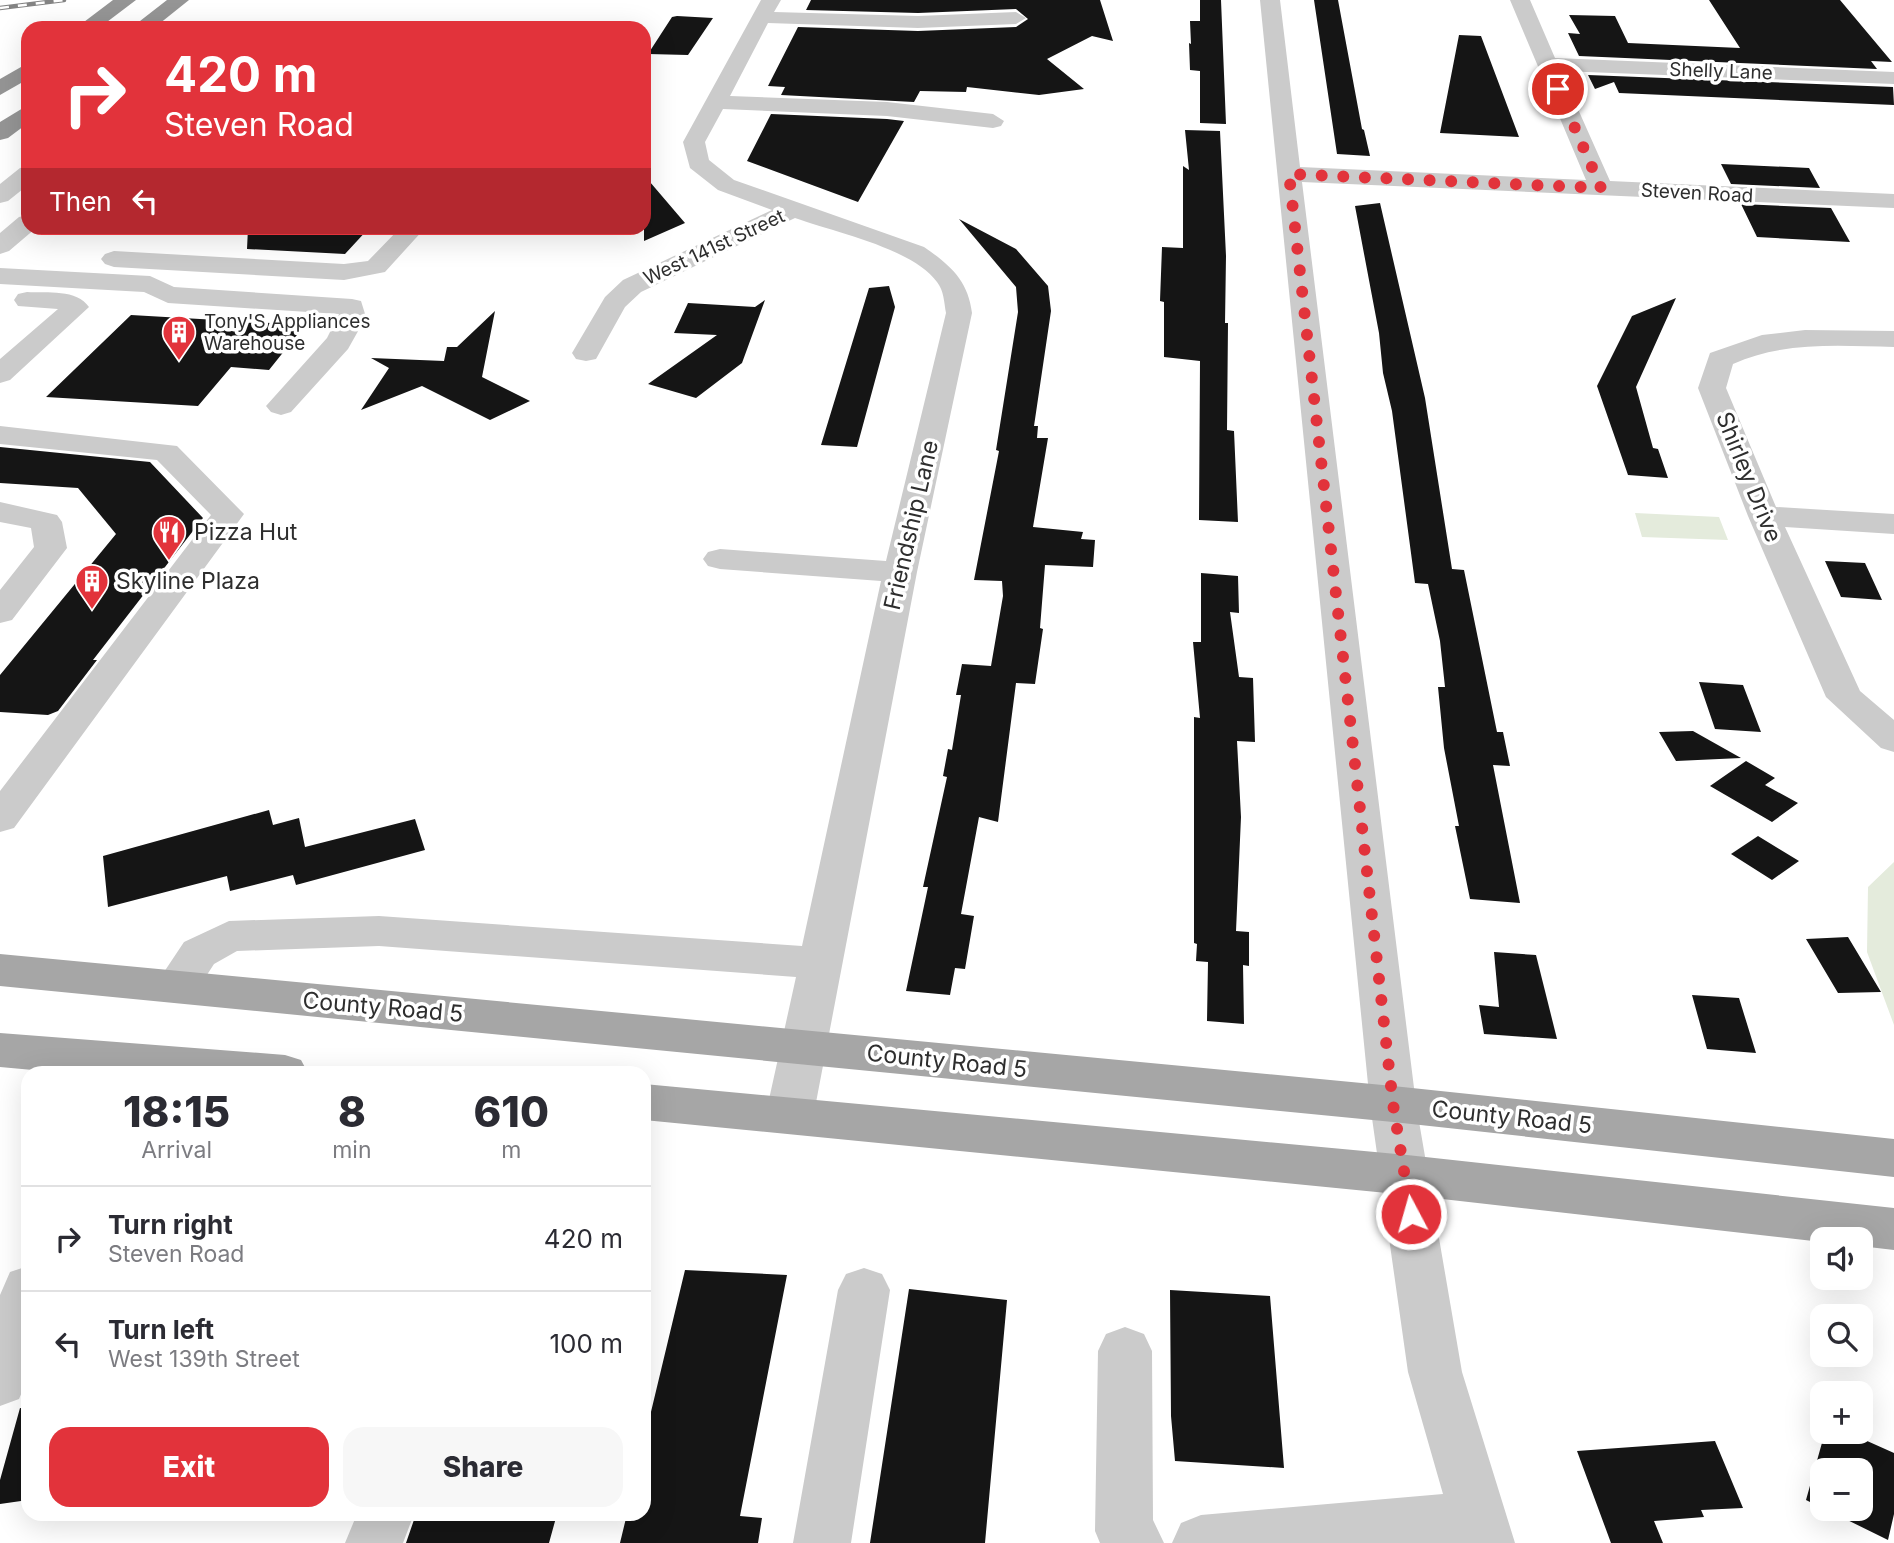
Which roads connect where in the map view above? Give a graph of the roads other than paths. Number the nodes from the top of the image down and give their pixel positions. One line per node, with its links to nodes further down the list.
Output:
1 (1270, 0): 18 (street)
2 (1520, 0): 10 (street)
3 (177, 1): 9 (highway)
4 (118, 5): 7 (highway); 8 (highway)
5 (766, 8): 6 (street, Friendship Lane); 14 (street, Friendship Lane)
6 (1016, 18)
7 (96, 21)
8 (100, 21)
9 (150, 21)
10 (1548, 64): 12 (street, Shelly Lane); 20 (street)
11 (21, 74): 13 (highway)
12 (1894, 78)
13 (0, 89)
14 (715, 102): 16 (street); 23 (street, Friendship Lane)
15 (21, 117): 17 (highway)
16 (993, 121)
17 (0, 133)
18 (1289, 174): 20 (street, Steven Road); 50 (street)
19 (21, 179): 21 (street)
20 (1601, 188): 22 (street, Steven Road)
21 (0, 196)
22 (1894, 201)
23 (793, 209): 31 (street, West 141st Street); 39 (street, Friendship Lane)
24 (21, 228): 26 (street)
25 (406, 235): 27 (street)
26 (0, 246)
27 (0, 254)
28 (0, 276): 33 (street)
29 (0, 299): 32 (street)
30 (1894, 339): 36 (street, Shirley Drive)
31 (586, 353)
32 (0, 374)
33 (281, 406)
34 (0, 435): 42 (street)
35 (0, 512): 40 (street)
36 (1764, 516): 37 (street); 41 (street, Shirley Drive)
37 (1894, 524)
38 (720, 559): 39 (street)
39 (900, 572): 43 (street, Friendship Lane)
40 (0, 613)
41 (1894, 740)
42 (0, 819)
43 (819, 963): 45 (street); 46 (street, Friendship Lane)
44 (0, 970): 45 (main road, County Road 5)
45 (176, 987): 46 (main road, County Road 5)
46 (802, 1047): 50 (main road, County Road 5); 51 (street, Friendship Lane)
47 (0, 1050): 48 (main road)
48 (198, 1066)
49 (651, 1103): 51 (main road)
50 (1393, 1104): 52 (main road, County Road 5); 53 (street)
51 (790, 1113): 53 (main road)
52 (1894, 1158)
53 (1407, 1175): 54 (main road); 60 (street)
54 (1894, 1229)
55 (864, 1290): 62 (street)
56 (21, 1312): 58 (street)
57 (1125, 1351): 63 (street)
58 (0, 1382)
59 (382, 1521): 61 (street)
60 (1481, 1530): 64 (street)
61 (374, 1543)
62 (822, 1543)
63 (1135, 1543)
64 (1201, 1543)

